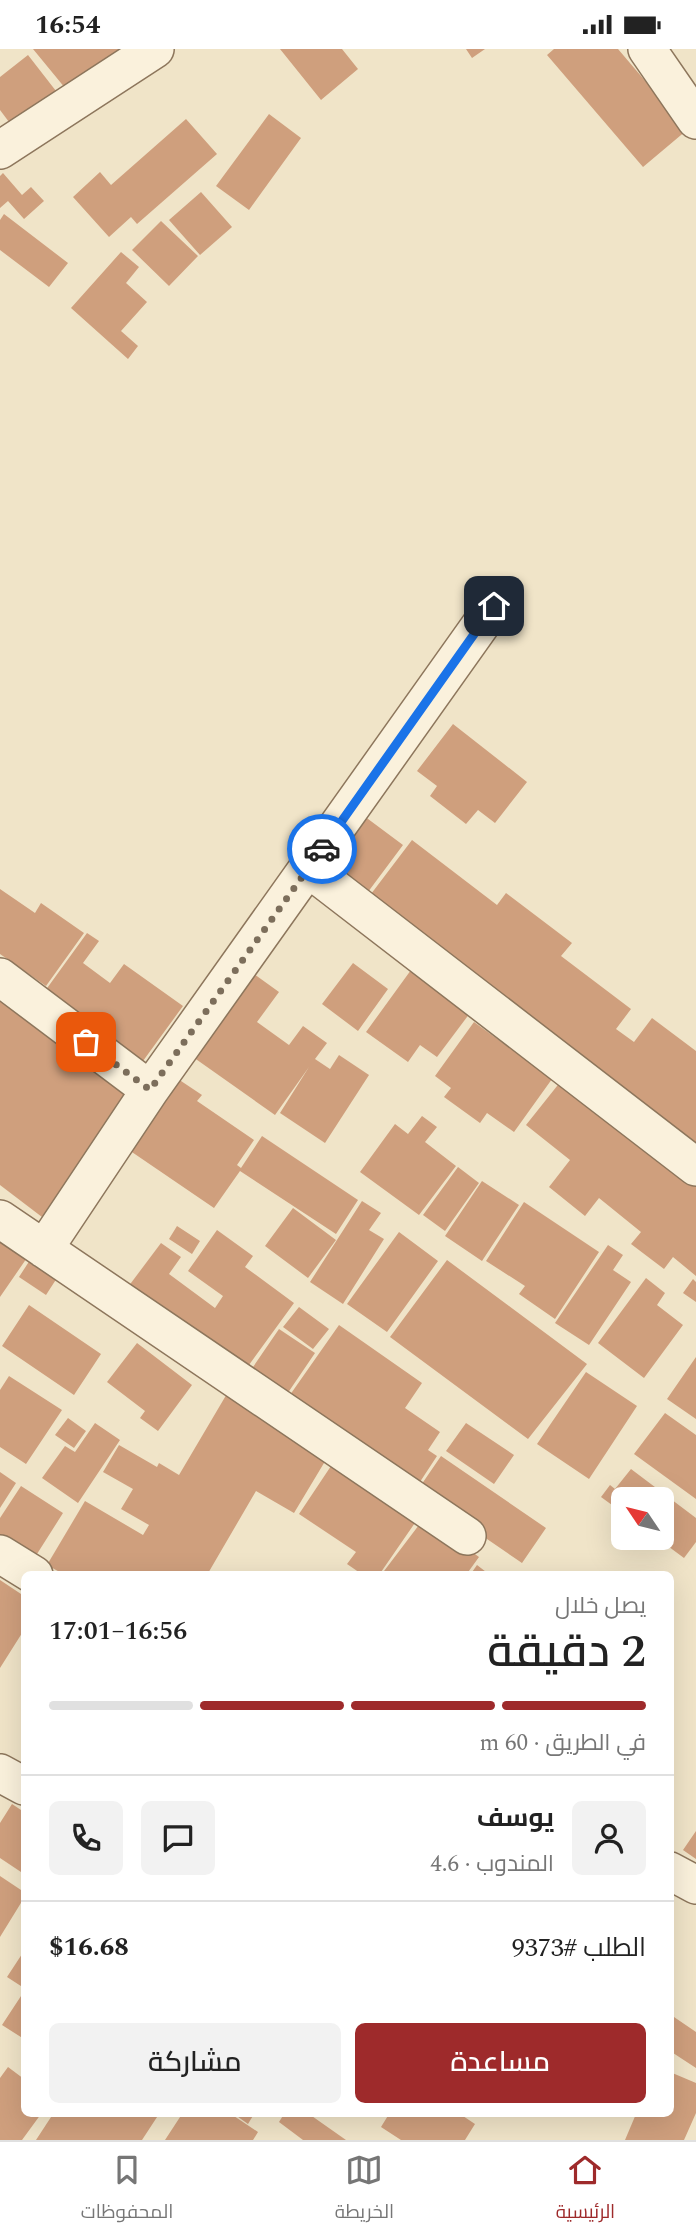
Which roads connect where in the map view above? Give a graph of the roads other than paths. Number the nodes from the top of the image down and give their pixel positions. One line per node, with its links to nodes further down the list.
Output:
1 (155, 49): 4 (street)
2 (648, 49): 3 (street)
3 (696, 120)
4 (0, 150)
5 (494, 606): 6 (street)
6 (308, 868): 8 (street); 9 (street)
7 (0, 977): 8 (street)
8 (150, 1090): 11 (street)
9 (696, 1167)
10 (0, 1219): 11 (street)
11 (44, 1249): 12 (street)
12 (467, 1536)
13 (0, 1554): 14 (street)
14 (28, 1571)
15 (0, 1773): 16 (street)
16 (21, 1784)
17 (674, 1873): 18 (street)
18 (696, 1885)

